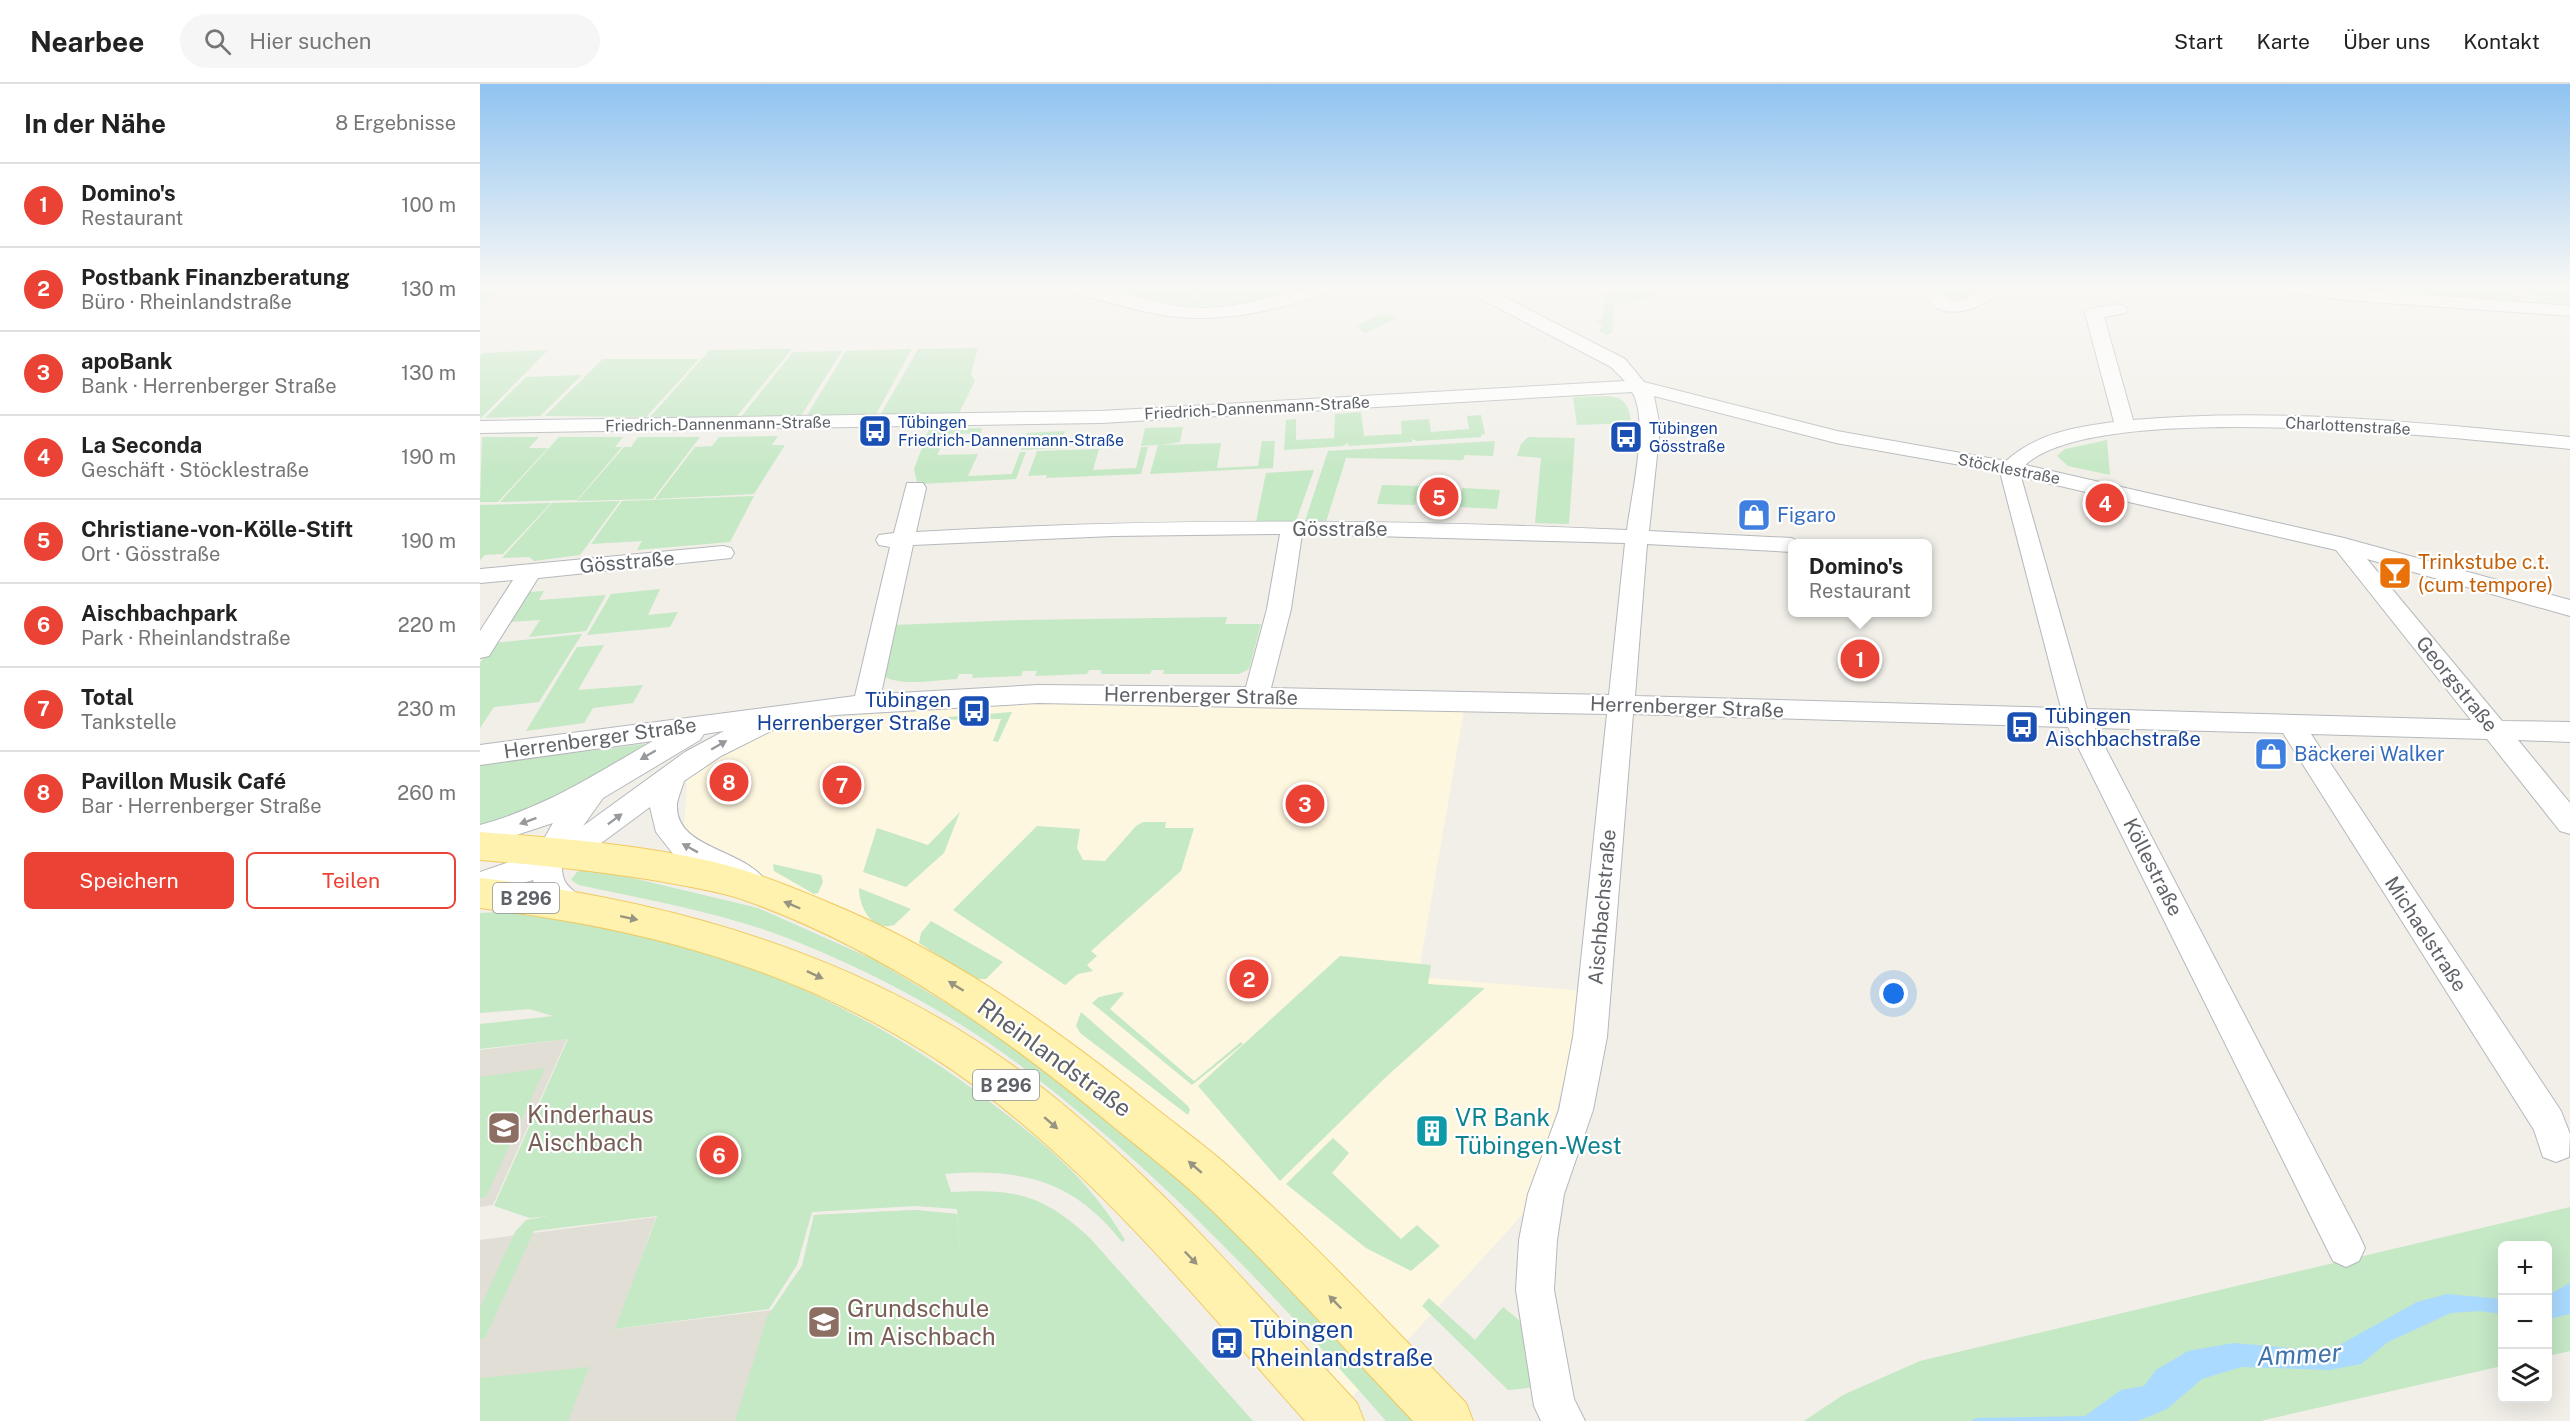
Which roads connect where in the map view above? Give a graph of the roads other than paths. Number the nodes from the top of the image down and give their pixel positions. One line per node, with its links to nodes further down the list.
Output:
1 (1590, 348): 3 (street)
2 (2104, 348): 4 (street)
3 (1638, 386): 5 (street, Friedrich-Dannenmann-Straße); 7 (street, Stöcklestraße); 10 (street, Aischbachstraße)
4 (2125, 426): 6 (street, Charlottenstraße); 7 (street, Charlottenstraße)
5 (480, 427)
6 (2570, 444)
7 (2010, 468): 13 (street, Stöcklestraße); 23 (street, Köllestraße)
8 (915, 488): 11 (street)
9 (1292, 529): 10 (street, Gösstraße); 11 (street, Gösstraße); 19 (street)
10 (1636, 536): 12 (street, Gösstraße); 21 (street, Aischbachstraße)
11 (896, 540): 20 (street)
12 (1788, 545)
13 (2344, 545): 17 (street, Stöcklestraße); 26 (street, Georgstraße)
14 (723, 553): 15 (street, Gösstraße)
15 (531, 571): 16 (street, Gösstraße); 18 (street)
16 (480, 576)
17 (2570, 608)
18 (481, 648)
19 (1256, 696): 20 (street, Herrenberger Straße); 21 (street, Herrenberger Straße)
20 (866, 703): 22 (street, Herrenberger Straße)
21 (1621, 705): 23 (street, Herrenberger Straße); 43 (street, Aischbachstraße)
22 (805, 709): 24 (street, Herrenberger Straße); 29 (street, Herrenberger Straße, one-way to 22)
23 (2077, 719): 25 (street, Herrenberger Straße); 40 (street, Köllestraße)
24 (720, 722): 28 (street, Herrenberger Straße); 30 (street, Herrenberger Straße, one-way to 30)
25 (2291, 725): 26 (street, Herrenberger Straße); 39 (street, Michaelstraße)
26 (2495, 730): 27 (street, Herrenberger Straße); 31 (street, Georgstraße)
27 (2570, 732)
28 (480, 755)
29 (671, 777): 34 (street, Herrenberger Straße, one-way to 29); 36 (street, one-way to 29)
30 (600, 787): 32 (street, Herrenberger Straße, one-way to 32); 34 (street, Herrenberger Straße)
31 (2570, 823)
32 (480, 836)
33 (480, 846): 34 (main road, B 296)
34 (555, 856): 35 (street, Herrenberger Straße); 36 (main road, Rheinlandstraße / B 296); 38 (street)
35 (480, 884)
36 (757, 889): 42 (main road, Rheinlandstraße / B 296, one-way to 36)
37 (480, 893): 38 (main road, B 296)
38 (572, 906): 41 (main road, B 296, one-way to 41)
39 (2556, 1145)
40 (2346, 1248)
41 (1339, 1421)
42 (1448, 1421)
43 (1564, 1421)

